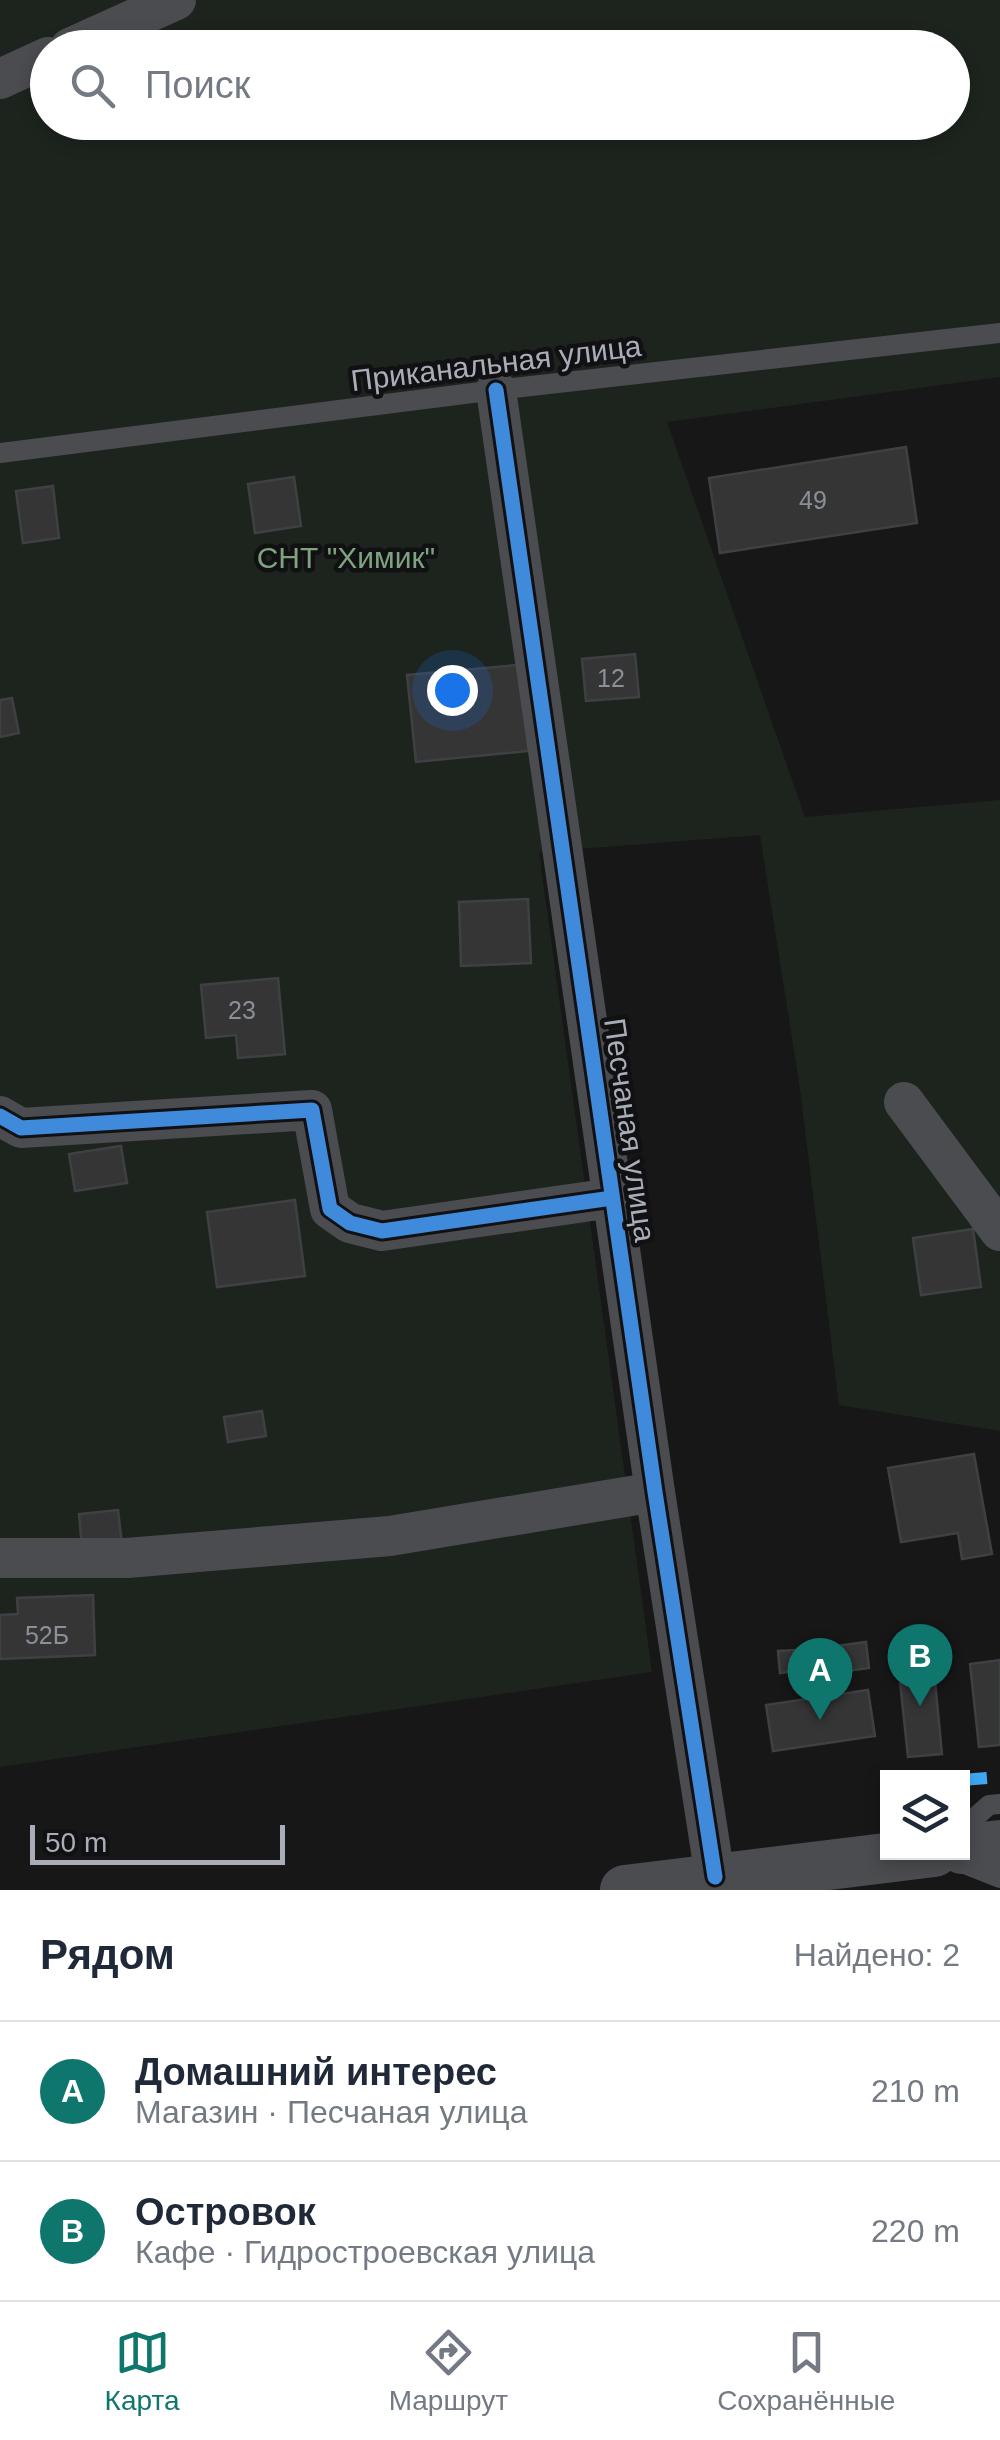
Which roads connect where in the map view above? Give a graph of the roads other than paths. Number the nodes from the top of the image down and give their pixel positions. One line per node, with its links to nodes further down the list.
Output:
1 (176, 0): 2 (street)
2 (110, 30)
3 (30, 66): 4 (street)
4 (0, 79)
5 (1000, 333): 6 (lane, Приканальная улица)
6 (496, 390): 7 (lane, Приканальная улица); 10 (street, Песчаная улица)
7 (0, 454)
8 (904, 1102): 11 (street)
9 (0, 1116): 10 (street)
10 (612, 1198): 12 (street, Песчаная улица)
11 (1000, 1231)
12 (654, 1492): 13 (street); 21 (street, Песчаная улица)
13 (0, 1558)
14 (1000, 1804): 15 (lane)
15 (970, 1822)
16 (1000, 1845): 17 (street)
17 (970, 1848)
18 (881, 1860): 21 (street)
19 (955, 1860): 20 (lane)
20 (1000, 1878)
21 (747, 1880): 22 (street)
22 (625, 1890)

